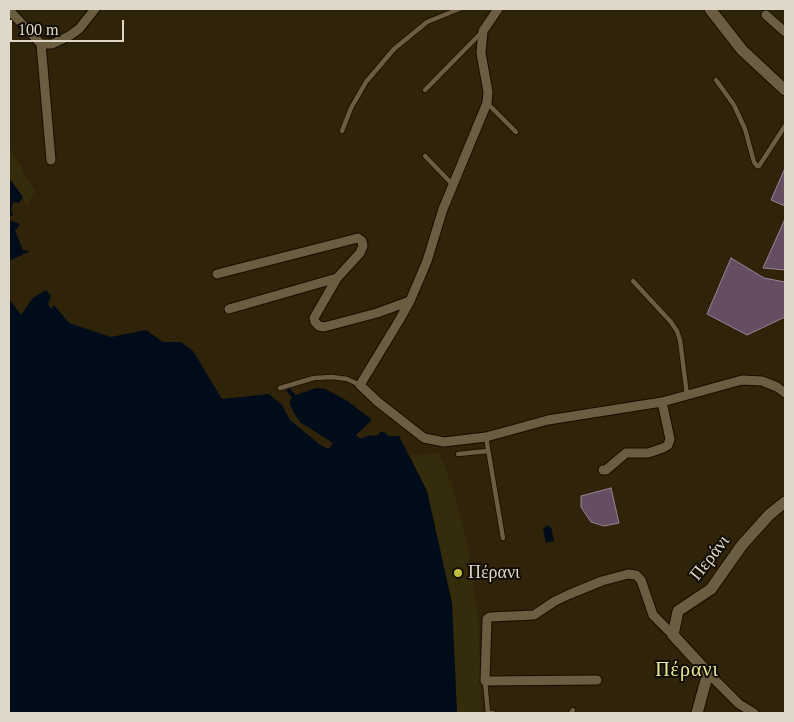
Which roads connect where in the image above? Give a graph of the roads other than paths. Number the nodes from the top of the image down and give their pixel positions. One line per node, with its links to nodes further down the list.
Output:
1 (10, 9): 9 (street)
2 (95, 9): 9 (street)
3 (459, 9): 15 (lane)
4 (498, 9): 7 (street)
5 (710, 9): 12 (street)
6 (766, 15): 8 (street)
7 (483, 31): 11 (lane); 13 (street)
8 (785, 32)
9 (41, 44): 18 (street)
10 (716, 80): 14 (lane)
11 (425, 90)
12 (785, 90)
13 (487, 103): 16 (lane); 19 (street)
14 (785, 126)
15 (342, 131)
16 (516, 132)
17 (425, 156): 19 (lane)
18 (51, 160)
19 (453, 185): 23 (street)
20 (217, 274): 21 (street)
21 (337, 278): 23 (street); 24 (street)
22 (633, 281): 28 (lane)
23 (410, 301): 25 (street)
24 (229, 309)
25 (360, 385): 26 (lane); 30 (street)
26 (280, 388)
27 (785, 393): 28 (street)
28 (687, 395): 29 (street)
29 (662, 402): 30 (street); 33 (street)
30 (486, 437): 31 (lane)
31 (488, 451): 32 (lane); 35 (lane)
32 (458, 454)
33 (603, 470)
34 (785, 502): 36 (street, Περάνι)
35 (503, 538)
36 (673, 635): 37 (street); 39 (street)
37 (708, 673): 41 (street); 42 (street)
38 (597, 680): 39 (street)
39 (485, 681): 40 (lane)
40 (493, 713)
41 (697, 713)
42 (754, 713)

